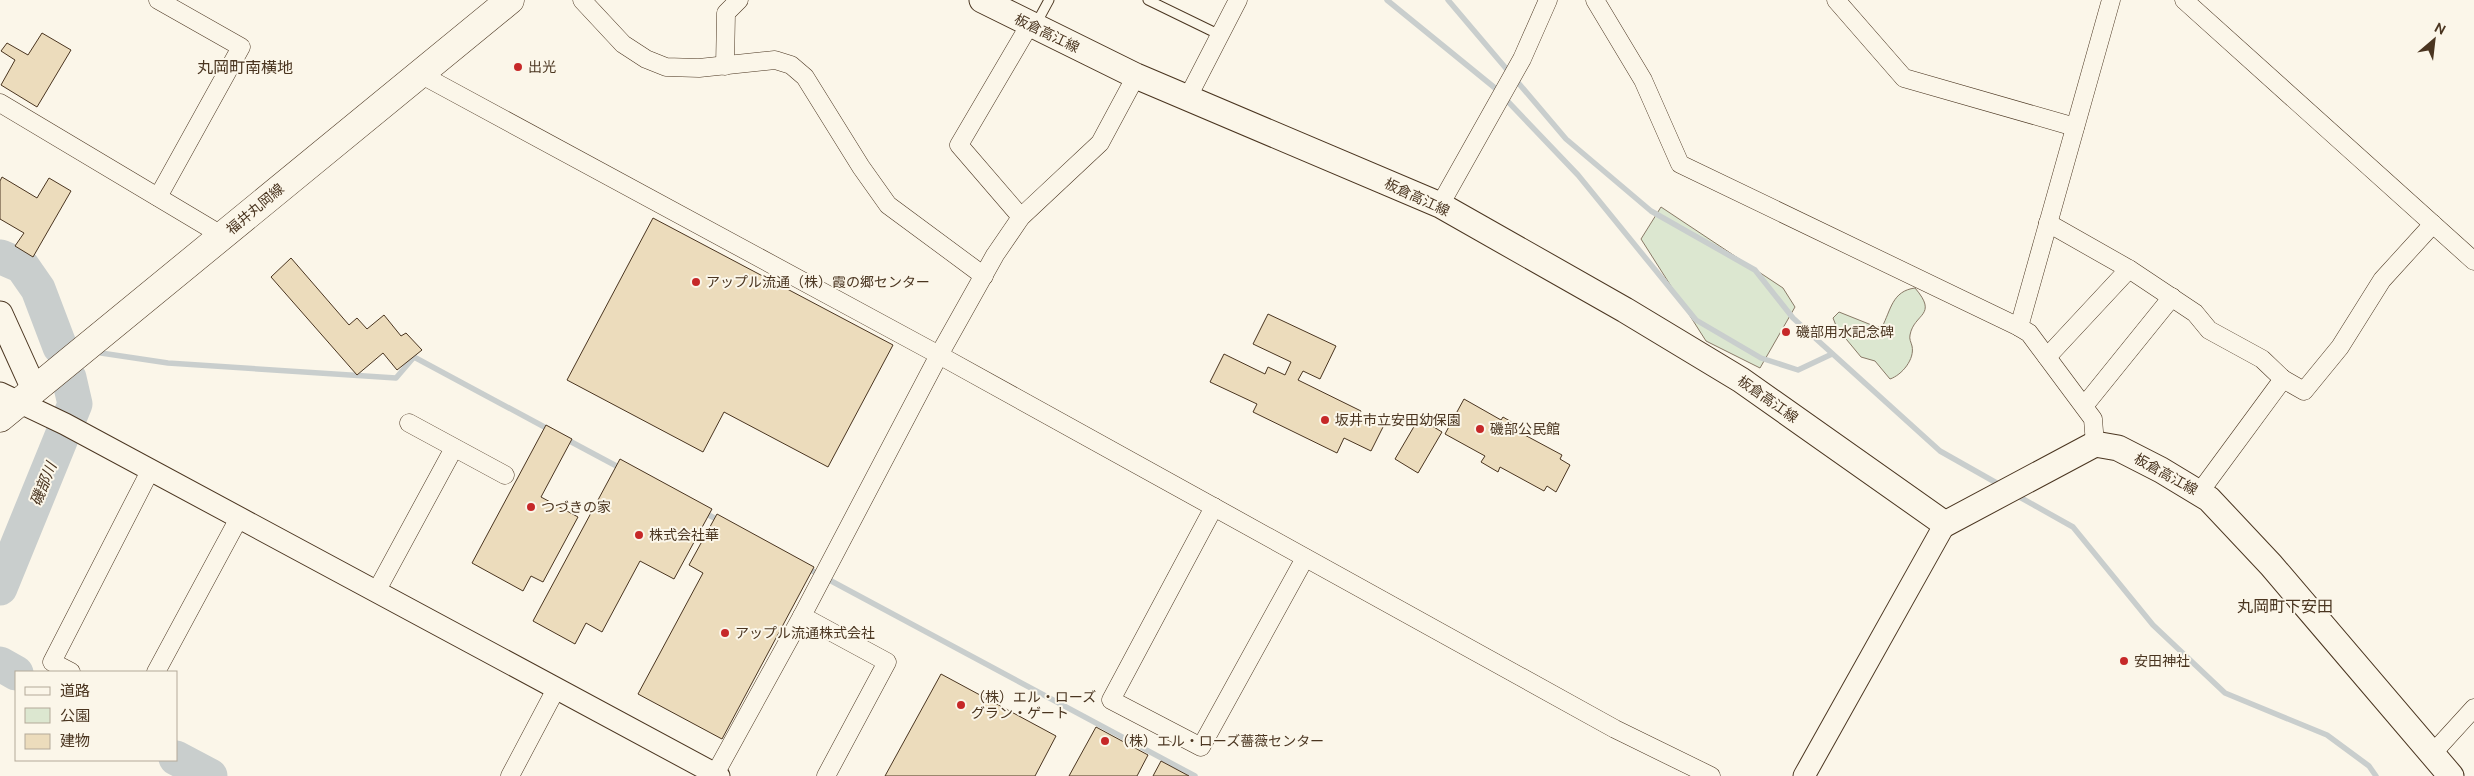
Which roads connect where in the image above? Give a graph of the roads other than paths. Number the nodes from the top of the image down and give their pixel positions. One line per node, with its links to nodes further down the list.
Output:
1 (158, 0): 22 (street)
2 (510, 0): 17 (main road, 福井丸岡線)
3 (582, 0): 16 (street)
4 (739, 0): 16 (street)
5 (982, 0): 14 (main road, 板倉高江線)
6 (1049, 0): 14 (lane)
7 (1148, 0): 15 (lane)
8 (1238, 0): 15 (street)
9 (1548, 0): 23 (street)
10 (1596, 0): 33 (street)
11 (1836, 0): 21 (street)
12 (2111, 0): 21 (street)
13 (2194, 3): 26 (street)
14 (1032, 25): 18 (main road, 板倉高江線); 24 (street)
15 (1220, 35): 19 (street)
16 (725, 66): 30 (street)
17 (420, 74): 27 (main road, 福井丸岡線); 34 (street)
18 (1136, 76): 19 (main road, 板倉高江線); 24 (street)
19 (1188, 97): 23 (main road, 板倉高江線)
20 (0, 103): 22 (street)
21 (2075, 127): 25 (street)
22 (158, 197): 27 (street)
23 (1440, 205): 47 (main road, 板倉高江線)
24 (1021, 218): 30 (street)
25 (2048, 223): 29 (street); 33 (street)
26 (2433, 224): 28 (street); 36 (street)
27 (223, 236): 37 (main road, 福井丸岡線)
28 (2474, 261)
29 (2128, 269): 31 (street); 35 (street)
30 (984, 276): 34 (street)
31 (2172, 297): 36 (street); 38 (street)
32 (0, 314): 37 (main road)
33 (2019, 327): 35 (street)
34 (939, 355): 45 (street); 50 (street)
35 (2047, 357): 38 (street)
36 (2283, 379): 44 (street)
37 (13, 401): 42 (street)
38 (2084, 406): 40 (street)
39 (409, 423): 41 (street)
40 (2095, 444): 44 (main road, 板倉高江線); 47 (main road)
41 (454, 448): 43 (street); 49 (street)
42 (150, 471): 46 (street); 51 (street)
43 (505, 475)
44 (2199, 493): 55 (main road, 板倉高江線)
45 (1214, 506): 48 (street); 48 (street)
46 (239, 518): 49 (street); 52 (street)
47 (1945, 524): 60 (street)
48 (1305, 558): 59 (street)
49 (376, 592): 53 (street)
50 (802, 616): 56 (street); 58 (street)
51 (69, 671)
52 (157, 671)
53 (556, 689): 56 (street); 57 (street)
54 (2474, 708): 55 (street)
55 (2432, 754): 61 (main road, 板倉高江線)
56 (717, 775)
57 (510, 776)
58 (826, 776)
59 (1711, 776)
60 (1804, 776)
61 (2450, 776)

